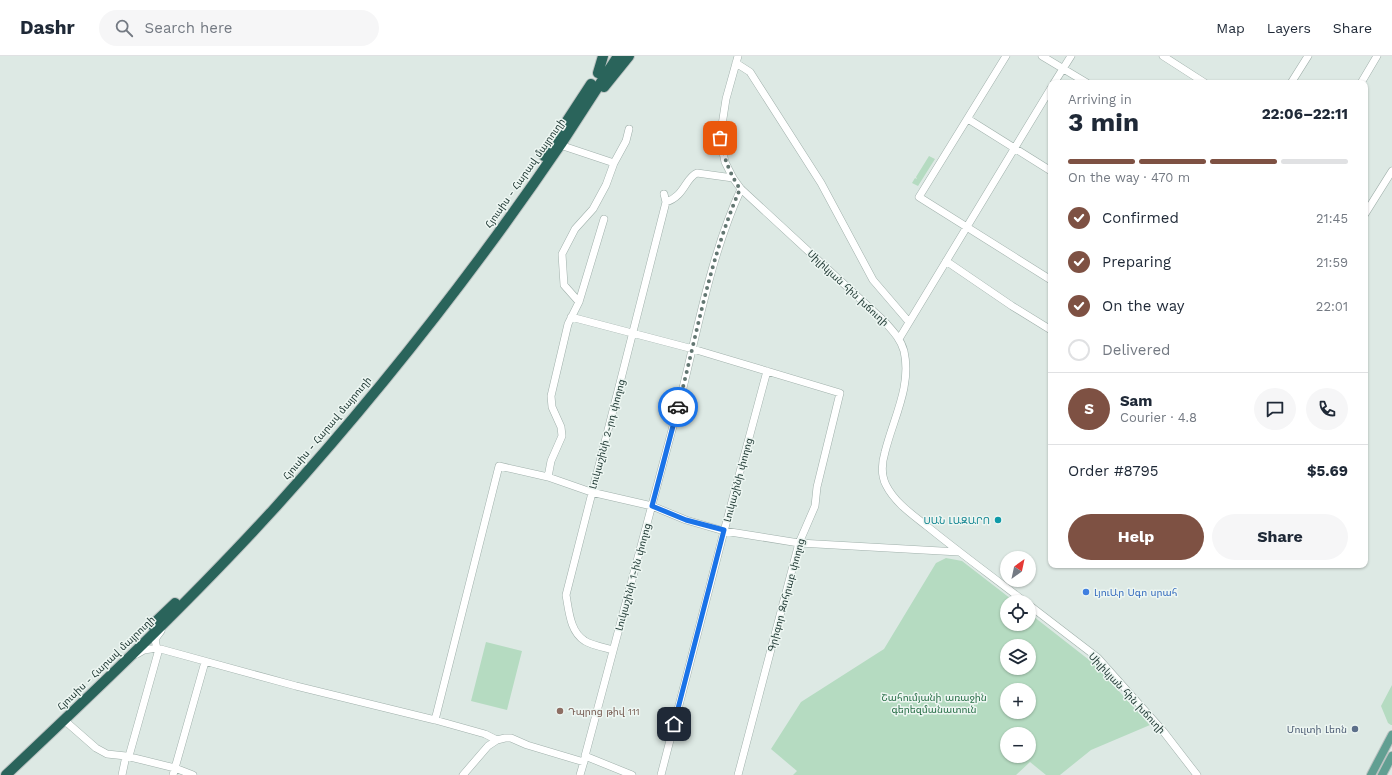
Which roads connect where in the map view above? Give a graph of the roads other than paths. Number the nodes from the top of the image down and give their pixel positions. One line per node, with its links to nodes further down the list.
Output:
1 (603, 56): 13 (highway)
2 (610, 56): 13 (highway, Հյուսիս - Հարավ մայրուղի)
3 (618, 56): 20 (highway, Հյուսիս - Հարավ մայրուղի)
4 (629, 56): 20 (highway)
5 (1006, 56): 21 (street)
6 (1042, 56): 12 (street)
7 (1071, 56): 12 (street)
8 (1163, 56): 16 (street)
9 (1308, 56): 17 (street)
10 (1377, 56): 18 (street)
11 (737, 60): 28 (street, Սիլիկյան հին խճուղի); 37 (street)
12 (1063, 69): 14 (street); 15 (street)
13 (598, 73): 65 (highway, Հյուսիս - Հարավ մայրուղի)
14 (1056, 80)
15 (1082, 80)
16 (1200, 80)
17 (1293, 80)
18 (1363, 80)
19 (1048, 93): 24 (street)
20 (592, 95): 23 (highway, Հյուսիս - Հարավ մայրուղի)
21 (968, 119): 24 (street); 32 (street)
22 (629, 129): 25 (street)
23 (560, 145): 25 (street); 51 (highway, Հյուսիս - Հարավ մայրուղի)
24 (1014, 148): 26 (street); 32 (street)
25 (614, 163): 35 (street)
26 (1048, 169)
27 (1392, 171): 30 (street)
28 (733, 178): 29 (street, Սիլիկյան հին խճուղի); 39 (street, Լուկաշինի 2-րդ փողոց)
29 (740, 189): 40 (street, Սիլիկյան հին խճուղի); 41 (street, Լուկաշինի 1-ին փողոց)
30 (1368, 209)
31 (604, 219): 35 (street)
32 (968, 227): 33 (street); 34 (street)
33 (946, 262): 37 (street); 38 (street)
34 (1048, 278)
35 (579, 302): 36 (street)
36 (571, 317): 39 (street); 43 (street)
37 (909, 322): 40 (street)
38 (1048, 328)
39 (633, 334): 41 (street); 44 (street, Լուկաշինի 2-րդ փողոց)
40 (899, 339): 48 (street, Սիլիկյան հին խճուղի)
41 (693, 349): 42 (street); 45 (street, Լուկաշինի 1-ին փողոց)
42 (767, 371): 46 (street, Լուկաշինի փողոց); 47 (street, Գրիգոր Զոհրաբ փողոց)
43 (548, 477): 44 (street); 57 (street)
44 (591, 492): 45 (street); 53 (street, Լուկաշինի 2-րդ փողոց)
45 (652, 506): 46 (street); 53 (street, Լուկաշինի 1-ին փողոց)
46 (724, 530): 47 (street); 72 (street, Լուկաշինի փողոց)
47 (799, 543): 48 (street); 73 (street, Գրիգոր Զոհրաբ փողոց)
48 (959, 552): 49 (street, Սիլիկյան հին խճուղի)
49 (1016, 595)
50 (1036, 610): 74 (street, Սիլիկյան հին խճուղի)
51 (167, 621): 52 (street); 54 (highway, Հյուսիս - Հարավ մայրուղի)
52 (158, 649): 54 (street); 55 (street); 61 (street)
53 (613, 650): 62 (street, Լուկաշինի 1-ին փողոց)
54 (124, 662): 56 (highway, Հյուսիս - Հարավ մայրուղի)
55 (205, 662): 57 (street); 64 (street)
56 (64, 720): 61 (street); 66 (highway, Հյուսիս - Հարավ մայրուղի)
57 (435, 720): 59 (street)
58 (1392, 735): 60 (main road)
59 (497, 740): 62 (street); 69 (street)
60 (1382, 755): 63 (main road); 75 (main road)
61 (128, 756): 64 (street); 67 (street)
62 (585, 759): 70 (street, Լուկաշինի 1-ին փողոց); 71 (street)
63 (1391, 759): 76 (main road)
64 (174, 772): 68 (street)
65 (0, 773)
66 (6, 775)
67 (122, 775)
68 (193, 775)
69 (463, 775)
70 (580, 775)
71 (632, 775)
72 (661, 775)
73 (738, 775)
74 (1197, 775)
75 (1371, 775)
76 (1382, 775)

